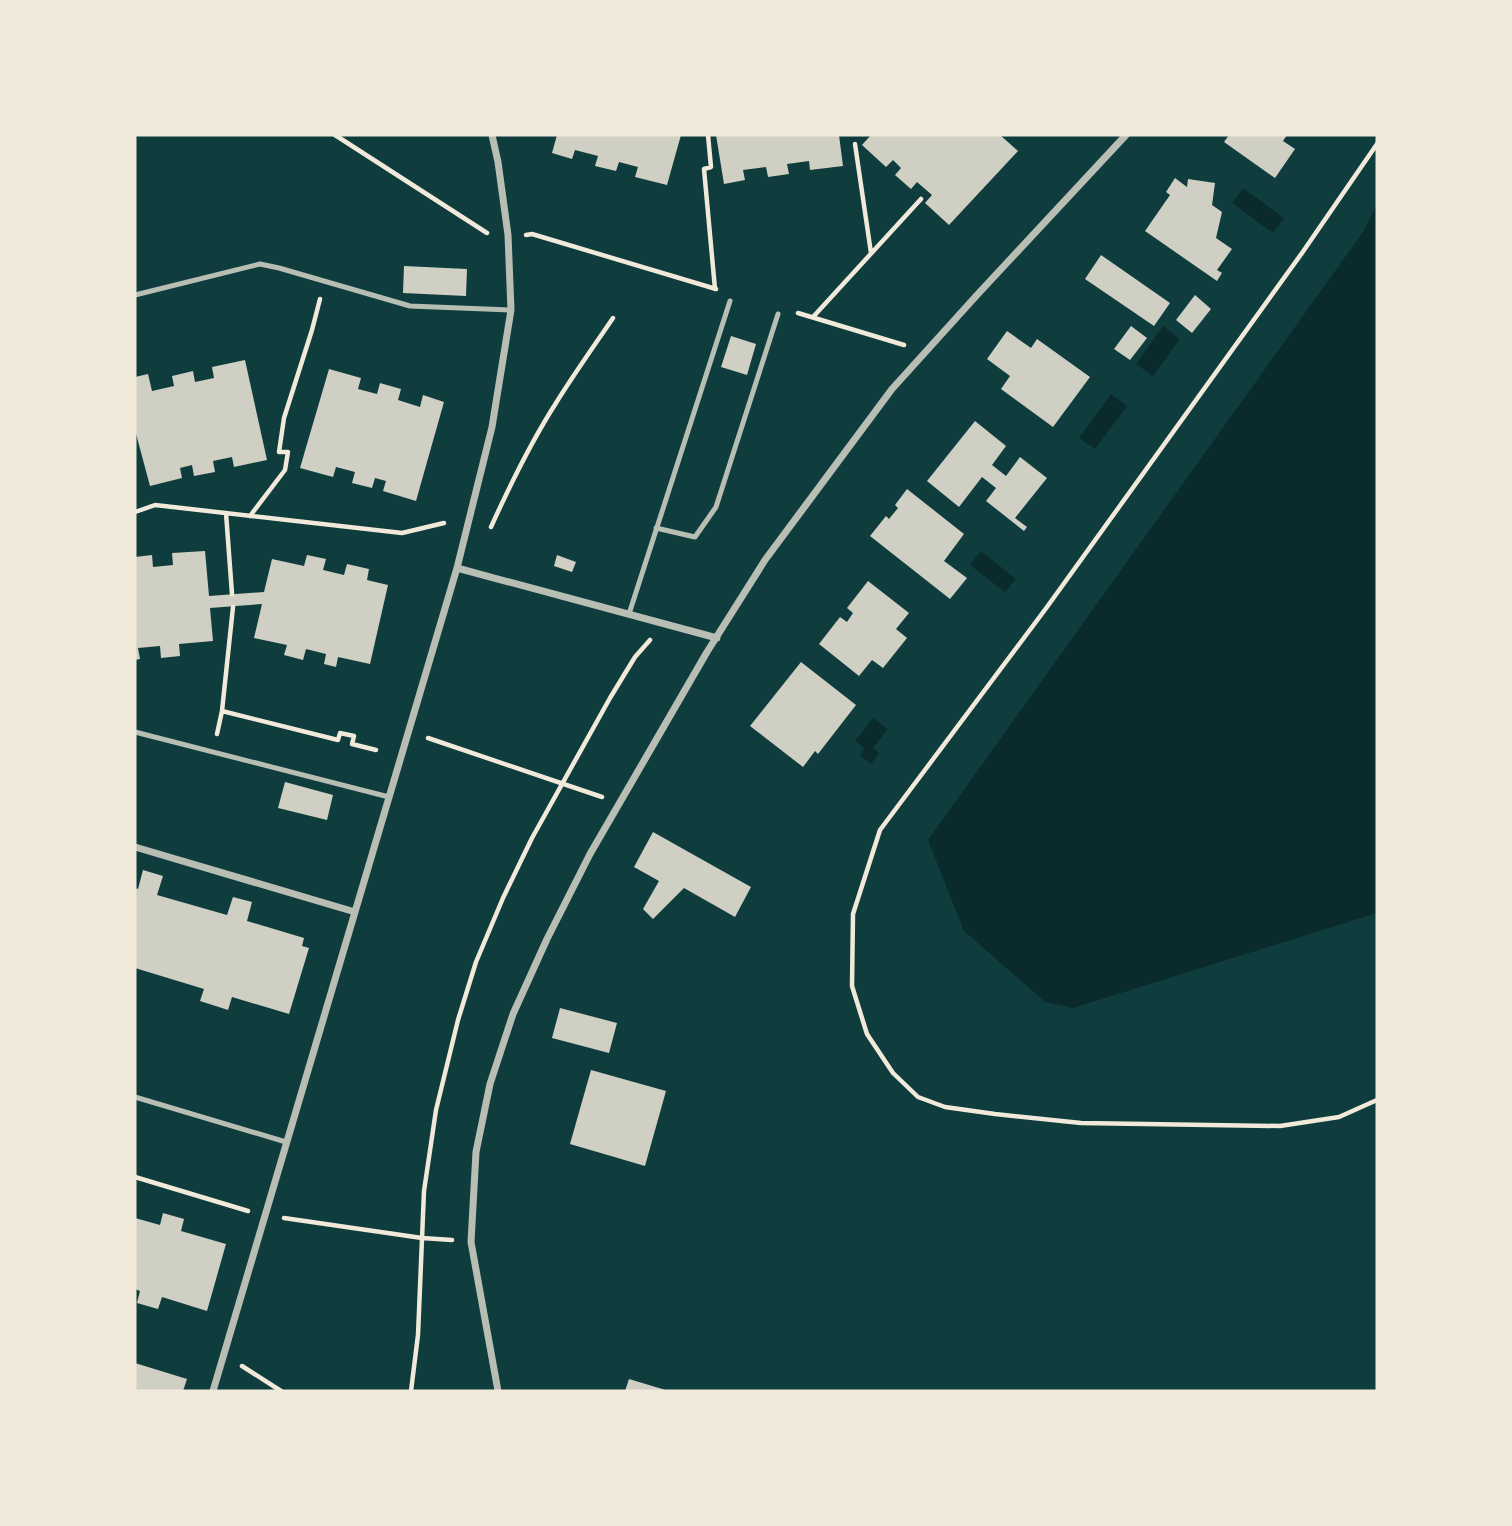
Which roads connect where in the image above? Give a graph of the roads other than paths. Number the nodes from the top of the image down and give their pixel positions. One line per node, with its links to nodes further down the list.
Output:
1 (492, 135): 5 (street)
2 (1126, 135): 10 (street)
3 (135, 295): 5 (lane)
4 (730, 301): 7 (lane)
5 (511, 310): 8 (street)
6 (778, 314): 7 (lane)
7 (656, 528): 9 (lane)
8 (457, 568): 9 (street); 12 (street)
9 (629, 614): 10 (street)
10 (717, 638): 18 (street)
11 (135, 732): 12 (lane)
12 (389, 797): 14 (street)
13 (135, 847): 14 (street)
14 (355, 912): 16 (street)
15 (135, 1097): 16 (lane)
16 (286, 1142): 17 (street)
17 (213, 1391)
18 (498, 1391)

